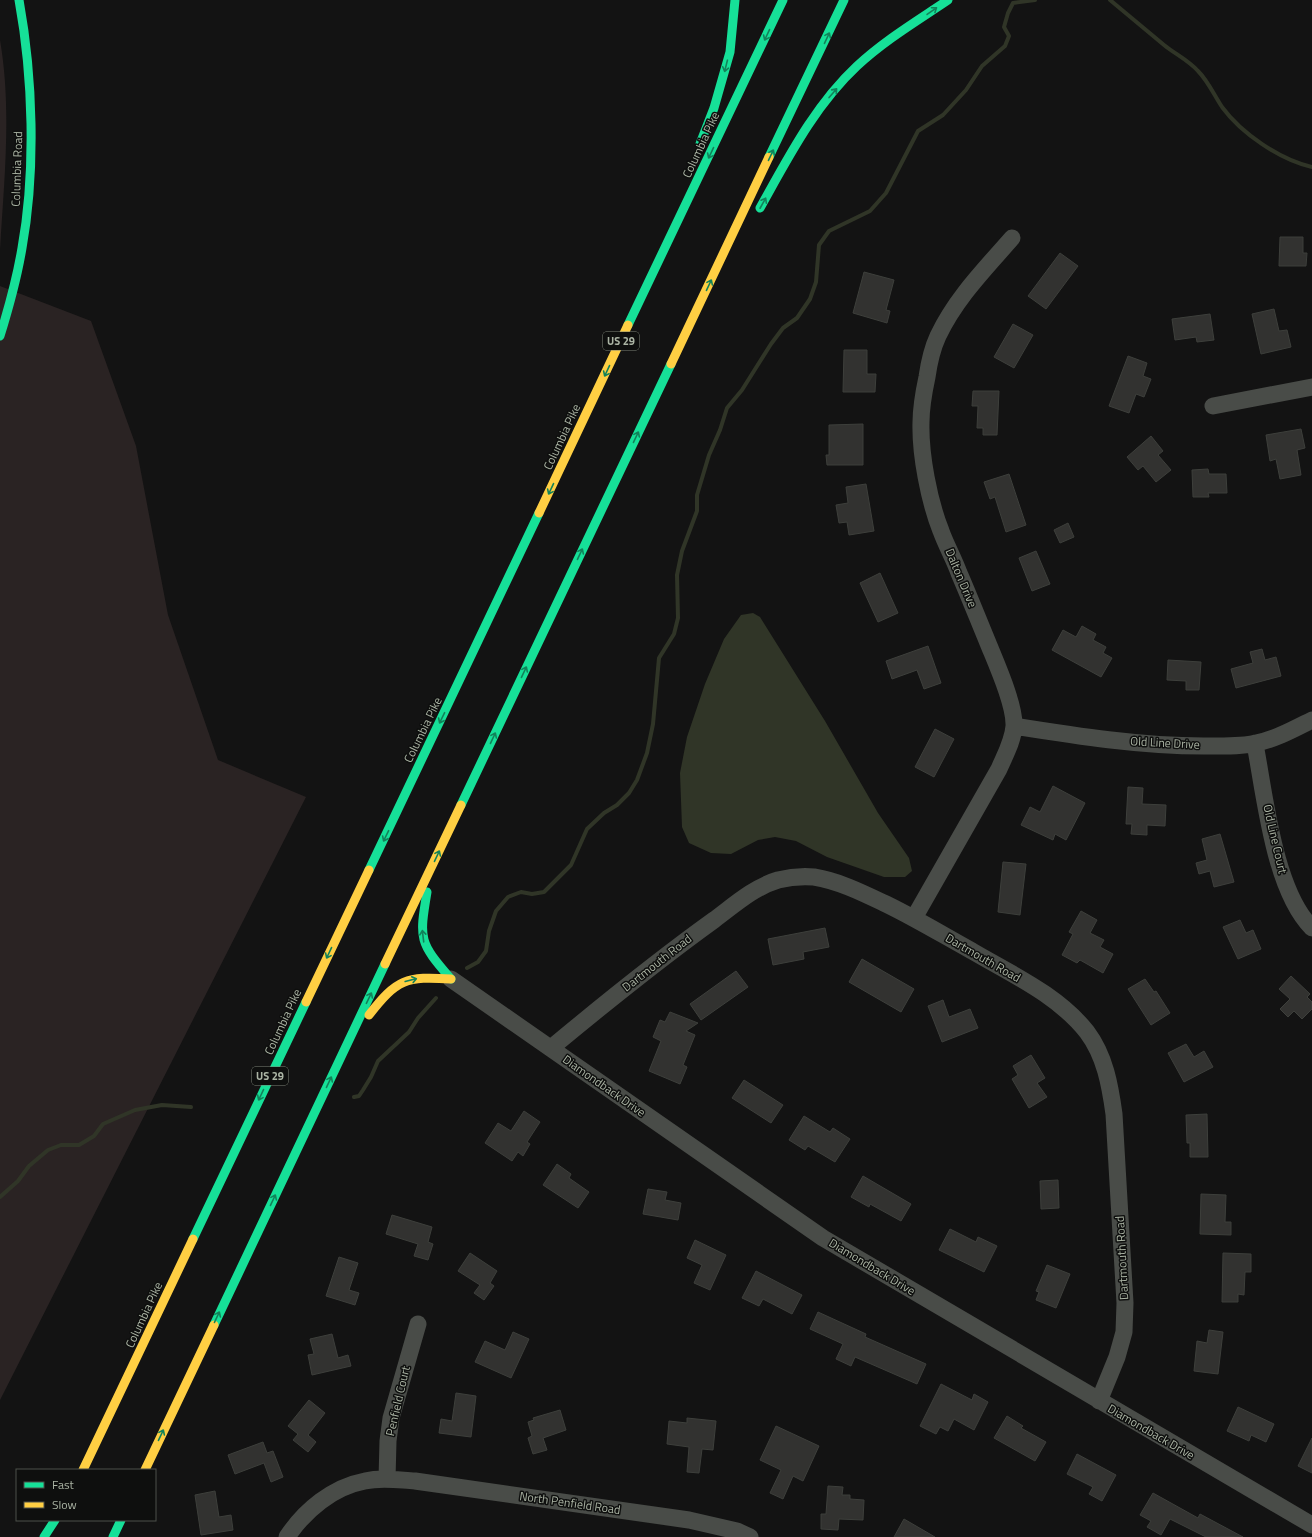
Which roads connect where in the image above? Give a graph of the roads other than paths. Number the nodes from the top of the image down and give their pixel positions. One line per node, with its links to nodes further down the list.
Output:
1 (20, 0): 12 (main road, Columbia Road)
2 (735, 0): 6 (main road, one-way to 6)
3 (783, 0): 11 (main road, Columbia Pike / US 29, one-way to 11)
4 (844, 0): 15 (main road, one-way to 4)
5 (948, 0): 8 (main road, one-way to 5)
6 (697, 152)
7 (680, 195): 11 (main road)
8 (755, 218)
9 (1012, 238): 17 (street, Dalton Drive)
10 (725, 272): 15 (main road)
11 (631, 319): 27 (main road, Columbia Pike / US 29, one-way to 27)
12 (0, 336)
13 (1312, 388): 14 (street)
14 (1213, 406)
15 (650, 409): 19 (main road, one-way to 15)
16 (1312, 720): 18 (street, Old Line Drive)
17 (1014, 726): 18 (street, Old Line Drive); 20 (street, Dalton Drive)
18 (1255, 744): 21 (street, Old Line Court)
19 (430, 871): 22 (main road, one-way to 19); 23 (main road, one-way to 19)
20 (914, 918): 24 (street, Dartmouth Road); 26 (street, Dartmouth Road)
21 (1312, 928)
22 (451, 980): 23 (main road, one-way to 22); 24 (street, Diamondback Drive)
23 (352, 1034): 28 (main road, one-way to 23)
24 (550, 1048): 26 (street, Diamondback Drive)
25 (418, 1324): 29 (street, Penfield Court)
26 (1099, 1401): 33 (street, Diamondback Drive)
27 (83, 1469)
28 (145, 1469)
29 (387, 1479): 37 (street, North Penfield Road); 38 (street, North Penfield Road)
30 (54, 1521): 34 (main road)
31 (59, 1521): 35 (main road)
32 (121, 1521): 36 (main road)
33 (1312, 1525)
34 (44, 1537)
35 (51, 1537)
36 (113, 1537)
37 (287, 1537)
38 (750, 1537)

